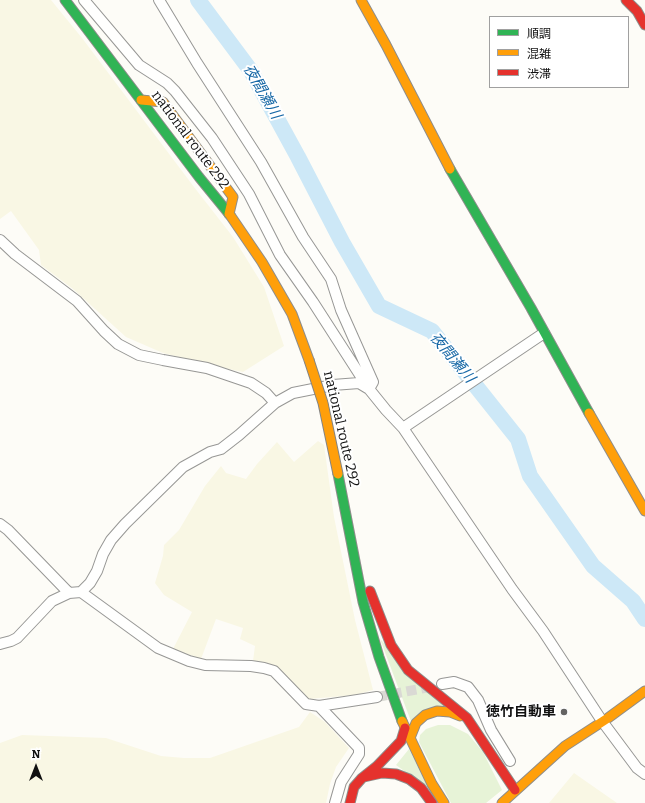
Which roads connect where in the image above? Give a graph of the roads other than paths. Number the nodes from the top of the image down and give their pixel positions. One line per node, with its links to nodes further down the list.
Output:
1 (65, 0): 7 (main road, national route 292)
2 (84, 0): 11 (street)
3 (159, 0): 11 (street)
4 (361, 0): 10 (main road)
5 (626, 0): 6 (main road)
6 (645, 25)
7 (141, 100): 8 (main road, national route 292); 8 (main road)
8 (229, 214): 17 (main road, national route 292, bridge)
9 (0, 240): 12 (street)
10 (544, 333): 13 (street); 14 (main road)
11 (369, 389): 12 (street); 13 (street)
12 (275, 403): 18 (street)
13 (406, 426): 26 (street)
14 (642, 502): 15 (main road)
15 (645, 511)
16 (0, 524): 19 (street)
17 (350, 538): 25 (main road); 27 (main road, national route 292)
18 (81, 592): 19 (street); 24 (street)
19 (69, 593): 20 (street)
20 (0, 644)
21 (442, 684): 29 (street)
22 (645, 690): 26 (main road)
23 (377, 697): 24 (street)
24 (319, 706): 33 (street)
25 (467, 718): 28 (main road); 32 (main road)
26 (605, 720): 30 (street); 32 (main road)
27 (405, 728): 28 (main road, national route 292); 31 (main road)
28 (410, 738): 36 (main road, national route 292)
29 (510, 761)
30 (645, 774)
31 (362, 778): 34 (main road); 35 (main road)
32 (515, 790): 37 (main road)
33 (335, 803)
34 (350, 803)
35 (432, 803)
36 (444, 803)
37 (502, 803)

